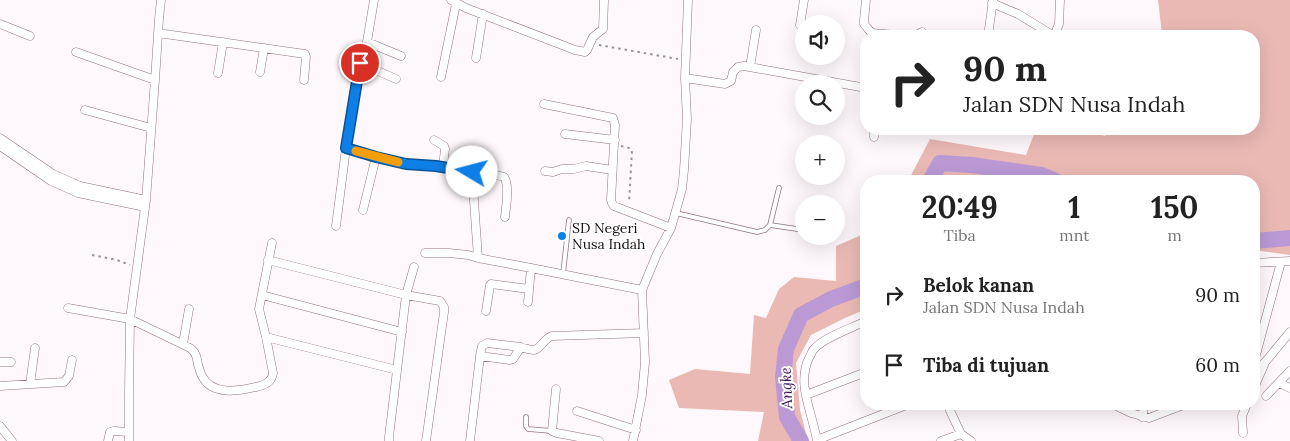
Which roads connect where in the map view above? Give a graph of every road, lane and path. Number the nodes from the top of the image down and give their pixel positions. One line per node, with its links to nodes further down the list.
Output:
1 (161, 0): 18 (street)
2 (374, 0): 21 (street)
3 (604, 0): 22 (street)
4 (688, 0): 27 (street)
5 (804, 0): 11 (street)
6 (866, 0): 14 (street)
7 (1060, 0): 17 (street)
8 (993, 1): 15 (street); 16 (street)
9 (454, 2): 10 (street); 32 (street)
10 (483, 14): 22 (street); 26 (street)
11 (802, 15)
12 (0, 24): 19 (street)
13 (756, 30): 29 (street)
14 (869, 30)
15 (989, 30)
16 (1044, 30)
17 (1056, 30)
18 (158, 33): 20 (street); 35 (street)
19 (30, 36)
20 (222, 42): 23 (street); 31 (street)
21 (367, 42): 25 (street); 28 (street)
22 (590, 43): 27 (path)
23 (264, 48): 30 (street); 36 (street)
24 (76, 52): 35 (street)
25 (401, 56)
26 (476, 58)
27 (685, 60): 33 (street)
28 (360, 63): 34 (street); 46 (street)
29 (750, 67): 33 (street); 37 (street)
30 (260, 72)
31 (218, 73)
32 (442, 77)
33 (685, 78): 56 (street)
34 (396, 79)
35 (155, 80): 40 (street)
36 (304, 80)
37 (860, 87)
38 (544, 104): 44 (street)
39 (85, 110): 40 (street)
40 (151, 128): 53 (street)
41 (565, 134): 44 (street)
42 (0, 138): 53 (street)
43 (434, 140): 48 (street)
44 (615, 142): 49 (street); 55 (path)
45 (0, 146): 53 (street)
46 (346, 148): 47 (street); 60 (street)
47 (376, 157): 48 (street); 54 (street)
48 (443, 167): 51 (street)
49 (612, 170): 50 (street); 55 (street)
50 (545, 171)
51 (472, 172): 57 (street); 66 (street)
52 (779, 188): 59 (lane)
53 (145, 204): 72 (street)
54 (363, 210)
55 (629, 211): 61 (street)
56 (676, 213): 59 (lane); 61 (street)
57 (505, 216)
58 (569, 220): 74 (lane)
59 (770, 225): 62 (lane)
60 (336, 226)
61 (671, 228): 76 (street)
62 (795, 229)
63 (272, 242): 67 (street)
64 (424, 253): 66 (street)
65 (92, 255): 72 (path)
66 (478, 258): 73 (street)
67 (268, 260): 77 (street); 78 (street)
68 (1290, 261): 69 (street)
69 (1281, 262): 70 (street); 89 (street)
70 (1260, 264)
71 (414, 267): 78 (street)
72 (137, 268): 83 (street)
73 (532, 268): 74 (street); 75 (street)
74 (564, 274): 76 (street)
75 (529, 289): 79 (street); 82 (street)
76 (642, 290): 87 (street)
77 (262, 295): 85 (street); 88 (street)
78 (406, 295): 85 (street); 130 (street)
79 (528, 302)
80 (68, 308): 83 (street)
81 (189, 309): 90 (street)
82 (486, 311)
83 (130, 319): 90 (street); 122 (street)
84 (860, 324): 108 (street)
85 (402, 332): 99 (street)
86 (1290, 332): 95 (street)
87 (644, 333): 91 (street); 121 (street)
88 (266, 337): 90 (street); 99 (street)
89 (1260, 340)
90 (183, 344)
91 (521, 347): 93 (street); 93 (street)
92 (35, 348): 104 (street)
93 (480, 356): 131 (street)
94 (72, 360): 104 (street)
95 (1266, 361): 98 (street); 102 (street)
96 (0, 362): 97 (street)
97 (11, 362)
98 (1260, 366)
99 (397, 370): 129 (street)
100 (1290, 371): 103 (street)
101 (860, 374): 108 (street)
102 (1260, 374)
103 (1279, 383): 106 (street); 109 (street)
104 (30, 384): 105 (street)
105 (0, 386)
106 (1290, 388)
107 (556, 389): 120 (street)
108 (806, 395): 125 (street)
109 (1266, 396)
110 (894, 410): 125 (street)
111 (950, 410): 123 (street)
112 (1126, 410): 118 (street)
113 (1144, 410): 118 (street)
114 (1170, 410): 118 (street)
115 (1244, 410): 124 (street)
116 (577, 411): 121 (street)
117 (526, 417): 120 (lane)
118 (1142, 417)
119 (0, 426): 126 (street)
120 (552, 430): 132 (street)
121 (636, 430): 133 (street)
122 (129, 432): 127 (street); 128 (street)
123 (961, 434): 134 (street); 135 (street)
124 (1243, 434)
125 (817, 440)
126 (12, 441)
127 (108, 441)
128 (130, 441)
129 (389, 441)
130 (426, 441)
131 (470, 441)
132 (599, 441)
133 (633, 441)
134 (941, 441)
135 (971, 441)

